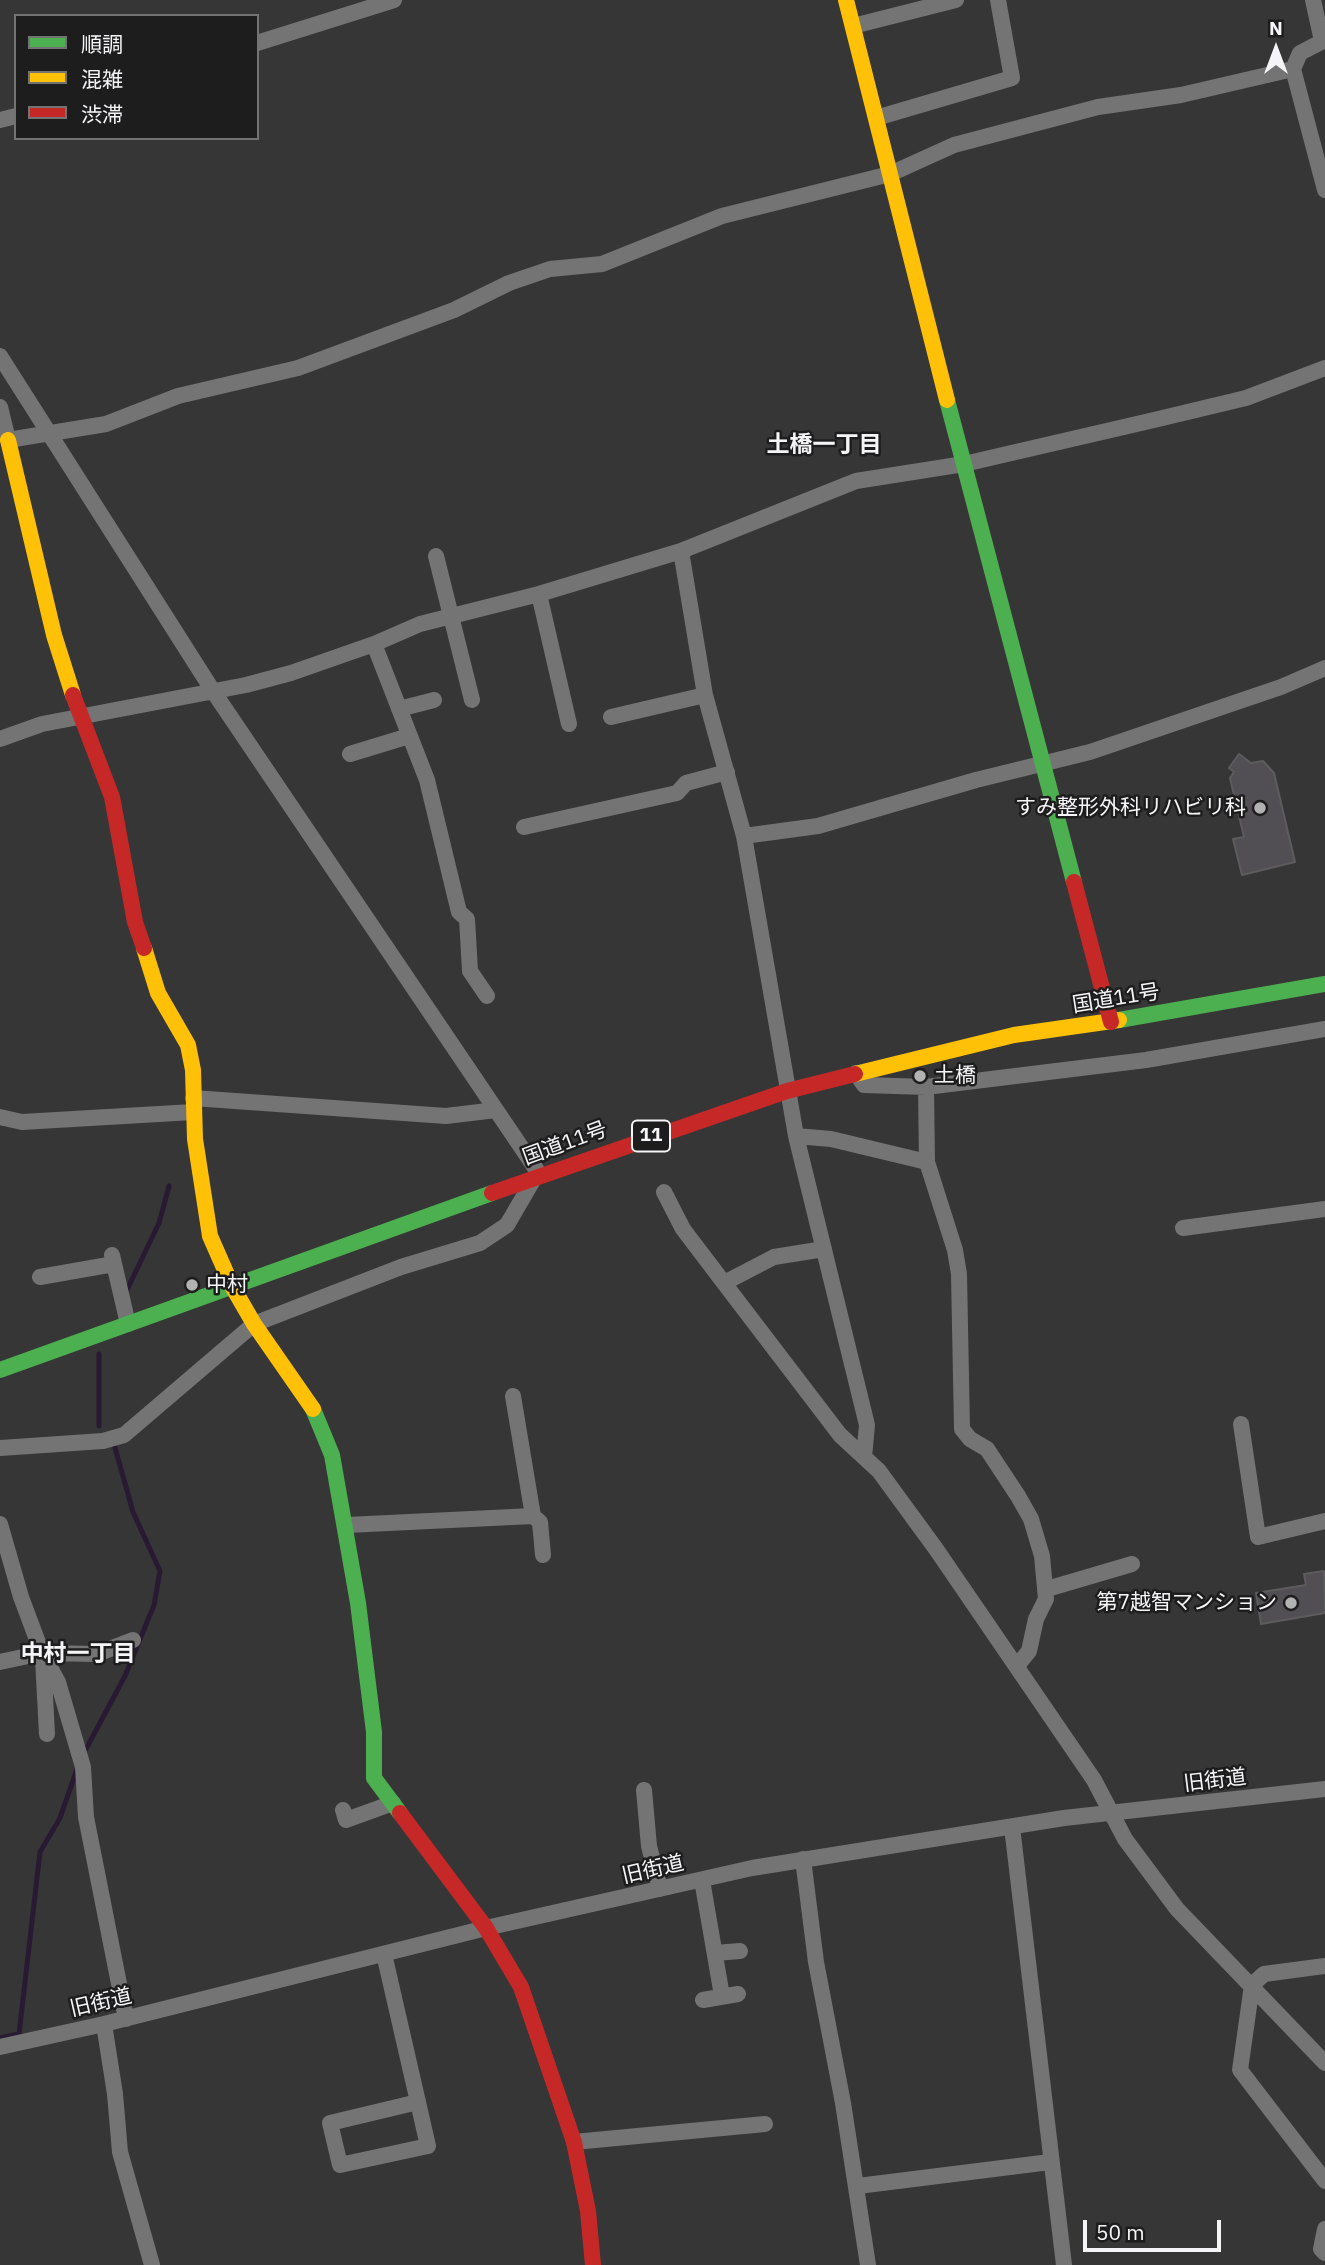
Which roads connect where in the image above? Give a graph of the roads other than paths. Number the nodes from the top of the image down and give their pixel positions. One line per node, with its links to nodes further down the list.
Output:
1 (394, 0): 8 (street)
2 (846, 0): 6 (main road)
3 (956, 0): 6 (street)
4 (998, 0): 10 (street)
5 (1312, 0): 7 (street)
6 (853, 26): 10 (main road)
7 (1324, 41): 9 (street)
8 (259, 42)
9 (1293, 69): 11 (street); 12 (street)
10 (876, 118): 11 (main road)
11 (890, 174): 16 (street); 18 (main road)
12 (1325, 190)
13 (0, 356): 16 (street)
14 (1325, 368): 18 (street)
15 (0, 407): 17 (street)
16 (48, 432): 17 (street); 25 (street)
17 (6, 448): 30 (main road)
18 (964, 464): 19 (street); 36 (main road)
19 (681, 551): 21 (street); 26 (street)
20 (436, 556): 22 (street)
21 (539, 594): 22 (street); 32 (street)
22 (451, 616): 23 (street); 28 (street)
23 (373, 644): 25 (street); 29 (street)
24 (1325, 668): 36 (street)
25 (213, 691): 30 (street); 48 (street)
26 (705, 695): 31 (street); 37 (street)
27 (435, 700): 29 (street)
28 (472, 700)
29 (398, 709): 33 (street)
30 (79, 716): 34 (street); 47 (main road)
31 (611, 717)
32 (569, 724)
33 (410, 736): 35 (street); 41 (street)
34 (0, 739)
35 (350, 754)
36 (1045, 763): 39 (street); 42 (main road)
37 (727, 772): 38 (street); 39 (street)
38 (524, 827)
39 (744, 835): 46 (street)
40 (1325, 984): 42 (main road, 国道11号 / 11)
41 (487, 996)
42 (1111, 1022): 44 (main road, 国道11号 / 11)
43 (1325, 1029): 45 (street)
44 (856, 1073): 45 (street); 46 (main road, 国道11号 / 11)
45 (926, 1087): 51 (street)
46 (786, 1091): 50 (street); 52 (main road, 国道11号 / 11)
47 (192, 1105): 48 (street); 49 (street); 59 (main road)
48 (496, 1110): 52 (street)
49 (0, 1117)
50 (796, 1136): 51 (street); 56 (street)
51 (927, 1162): 73 (street)
52 (538, 1176): 59 (main road, 国道11号 / 11); 61 (street)
53 (664, 1192): 58 (street)
54 (1325, 1209): 55 (street)
55 (1183, 1228)
56 (824, 1249): 58 (street); 66 (street)
57 (40, 1277): 60 (street)
58 (724, 1283): 66 (street)
59 (232, 1286): 60 (main road, 国道11号 / 11); 61 (main road)
60 (128, 1324): 62 (main road, 国道11号 / 11)
61 (254, 1324): 65 (street); 70 (main road)
62 (0, 1370)
63 (513, 1396): 67 (street)
64 (1241, 1424): 68 (street)
65 (0, 1448)
66 (864, 1457): 77 (street)
67 (533, 1516): 70 (street); 71 (street)
68 (1325, 1521)
69 (0, 1524): 75 (street)
70 (347, 1525): 81 (main road)
71 (543, 1555)
72 (1132, 1564): 73 (street)
73 (1046, 1589): 77 (street)
74 (133, 1640): 75 (street)
75 (42, 1653): 76 (street); 78 (street); 95 (street)
76 (0, 1662)
77 (1017, 1665): 83 (street)
78 (47, 1734)
79 (1325, 1789): 83 (street, 旧街道)
80 (644, 1790): 87 (street)
81 (393, 1803): 82 (street); 88 (main road)
82 (343, 1810)
83 (1113, 1814): 84 (street, 旧街道); 93 (street)
84 (1012, 1827): 85 (street, 旧街道); 102 (street)
85 (803, 1859): 86 (street, 旧街道); 104 (street)
86 (702, 1880): 87 (street, 旧街道); 90 (street)
87 (660, 1889): 88 (street, 旧街道)
88 (486, 1928): 91 (street, 旧街道); 101 (main road)
89 (740, 1951): 90 (street)
90 (715, 1953): 94 (street)
91 (384, 1954): 95 (street, 旧街道); 99 (street)
92 (1325, 1965): 93 (street)
93 (1252, 1986): 98 (street); 103 (street)
94 (703, 2000)
95 (126, 2019): 96 (street, 旧街道)
96 (104, 2024): 97 (street, 旧街道); 107 (street)
97 (0, 2047)
98 (1325, 2063)
99 (418, 2102): 99 (street)
100 (765, 2124): 101 (street)
101 (574, 2142): 108 (main road)
102 (1050, 2162): 104 (street); 110 (street)
103 (1325, 2181)
104 (858, 2186): 109 (street)
105 (1325, 2229): 106 (street)
106 (1325, 2253)
107 (152, 2265)
108 (593, 2265)
109 (868, 2265)
110 (1064, 2265)

